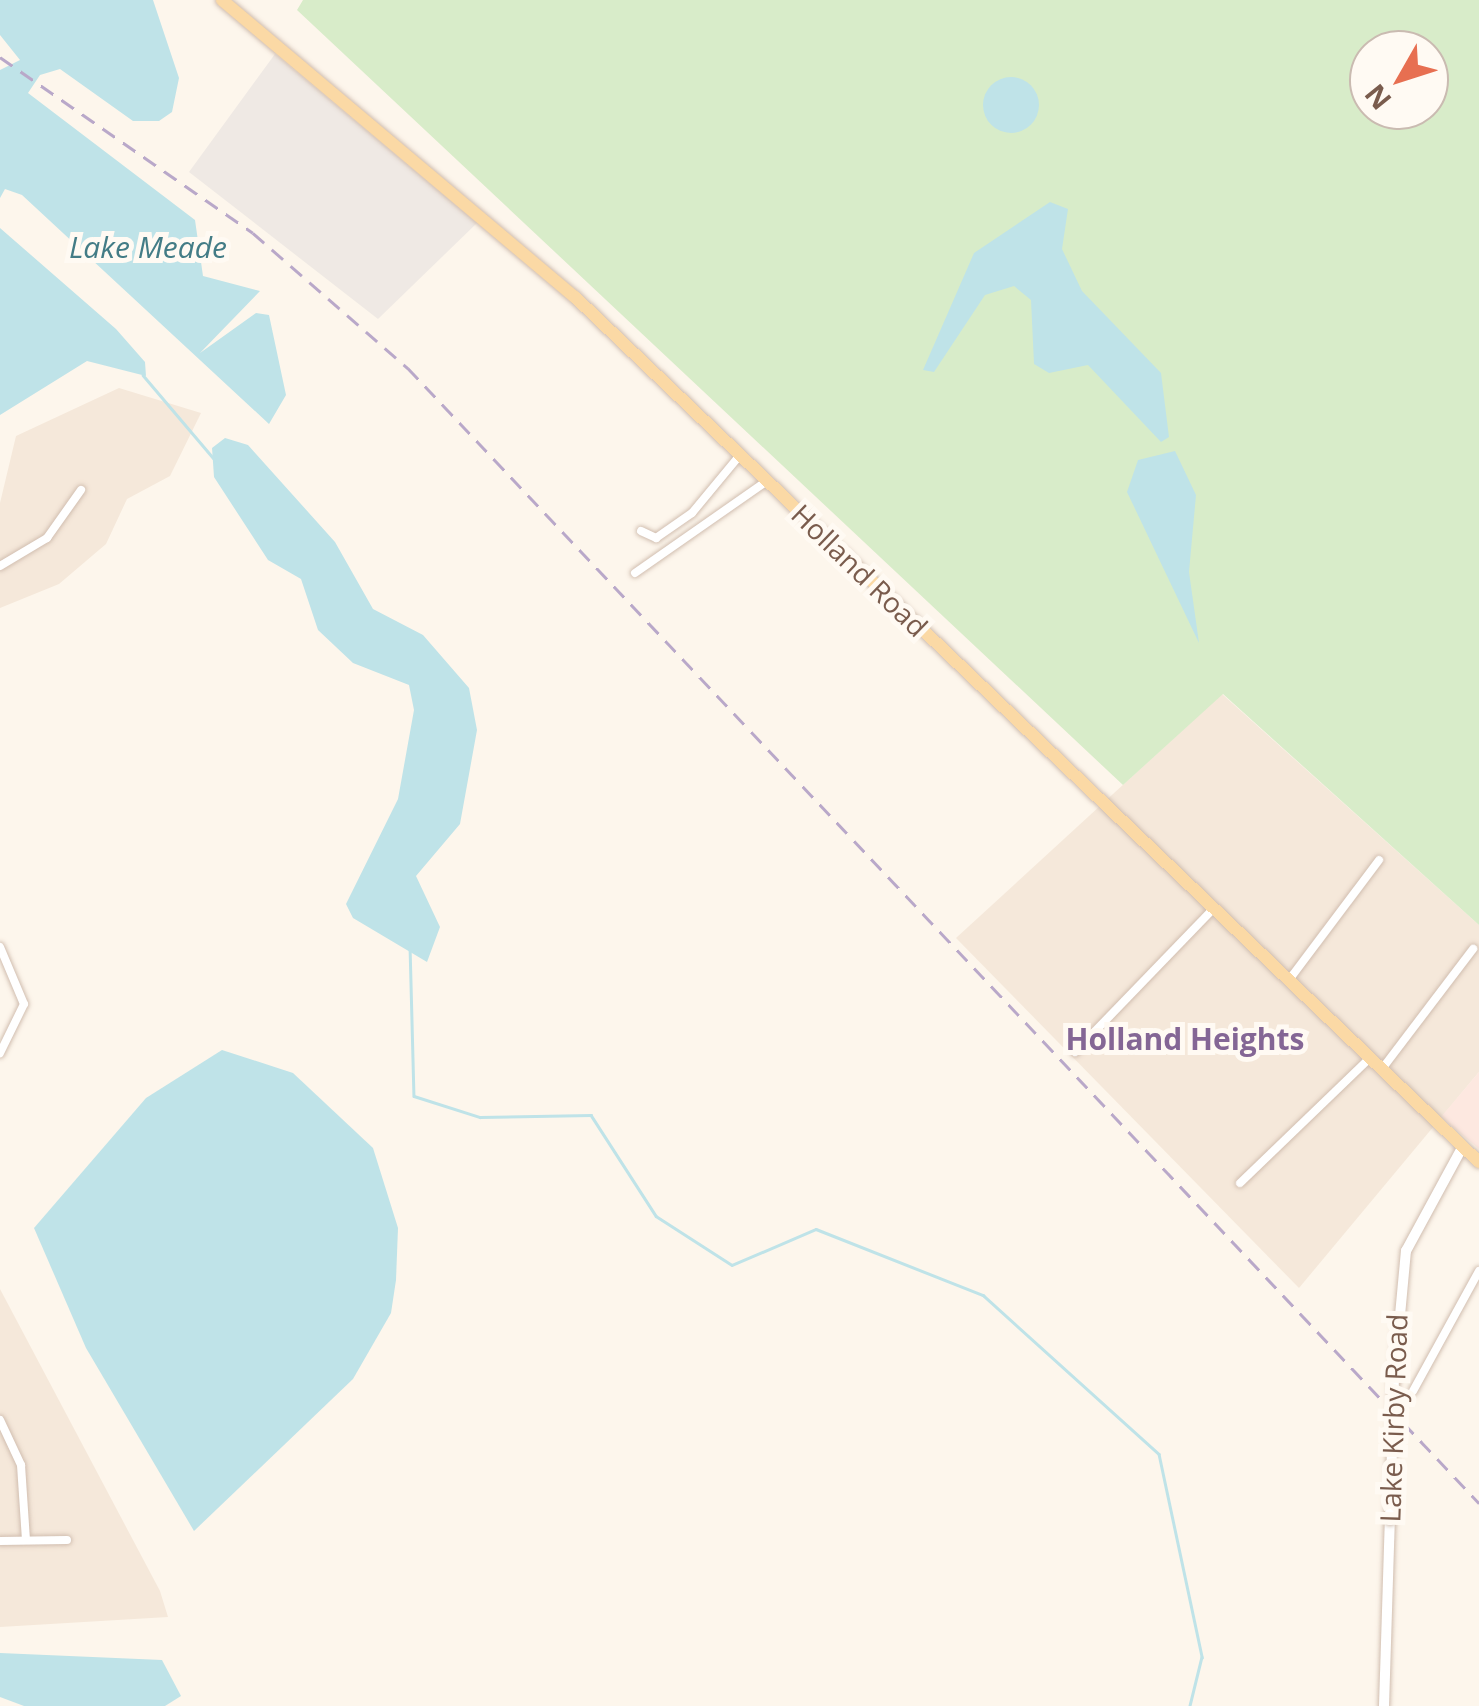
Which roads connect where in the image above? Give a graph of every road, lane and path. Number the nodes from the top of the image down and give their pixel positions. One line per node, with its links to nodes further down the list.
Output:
1 (222, 0): 2 (main road, Holland Road)
2 (740, 455): 3 (main road, Holland Road); 5 (street)
3 (766, 481): 7 (street); 9 (main road, Holland Road)
4 (80, 490): 6 (street)
5 (640, 530)
6 (0, 566)
7 (634, 574)
8 (1379, 860): 12 (street)
9 (1214, 908): 12 (main road, Holland Road); 13 (street)
10 (0, 947): 14 (street)
11 (1473, 949): 16 (street)
12 (1288, 980): 15 (main road, Holland Road)
13 (1075, 1052)
14 (0, 1053)
15 (1370, 1058): 16 (main road, Holland Road); 19 (street)
16 (1382, 1069): 17 (main road, Holland Road)
17 (1462, 1146): 18 (main road, Holland Road); 26 (street, Lake Kirby Road, bridge)
18 (1479, 1162)
19 (1240, 1183)
20 (1479, 1271): 21 (street)
21 (1413, 1391)
22 (0, 1420): 23 (street)
23 (26, 1540): 24 (street); 25 (street)
24 (67, 1540)
25 (0, 1541)
26 (1384, 1706)

